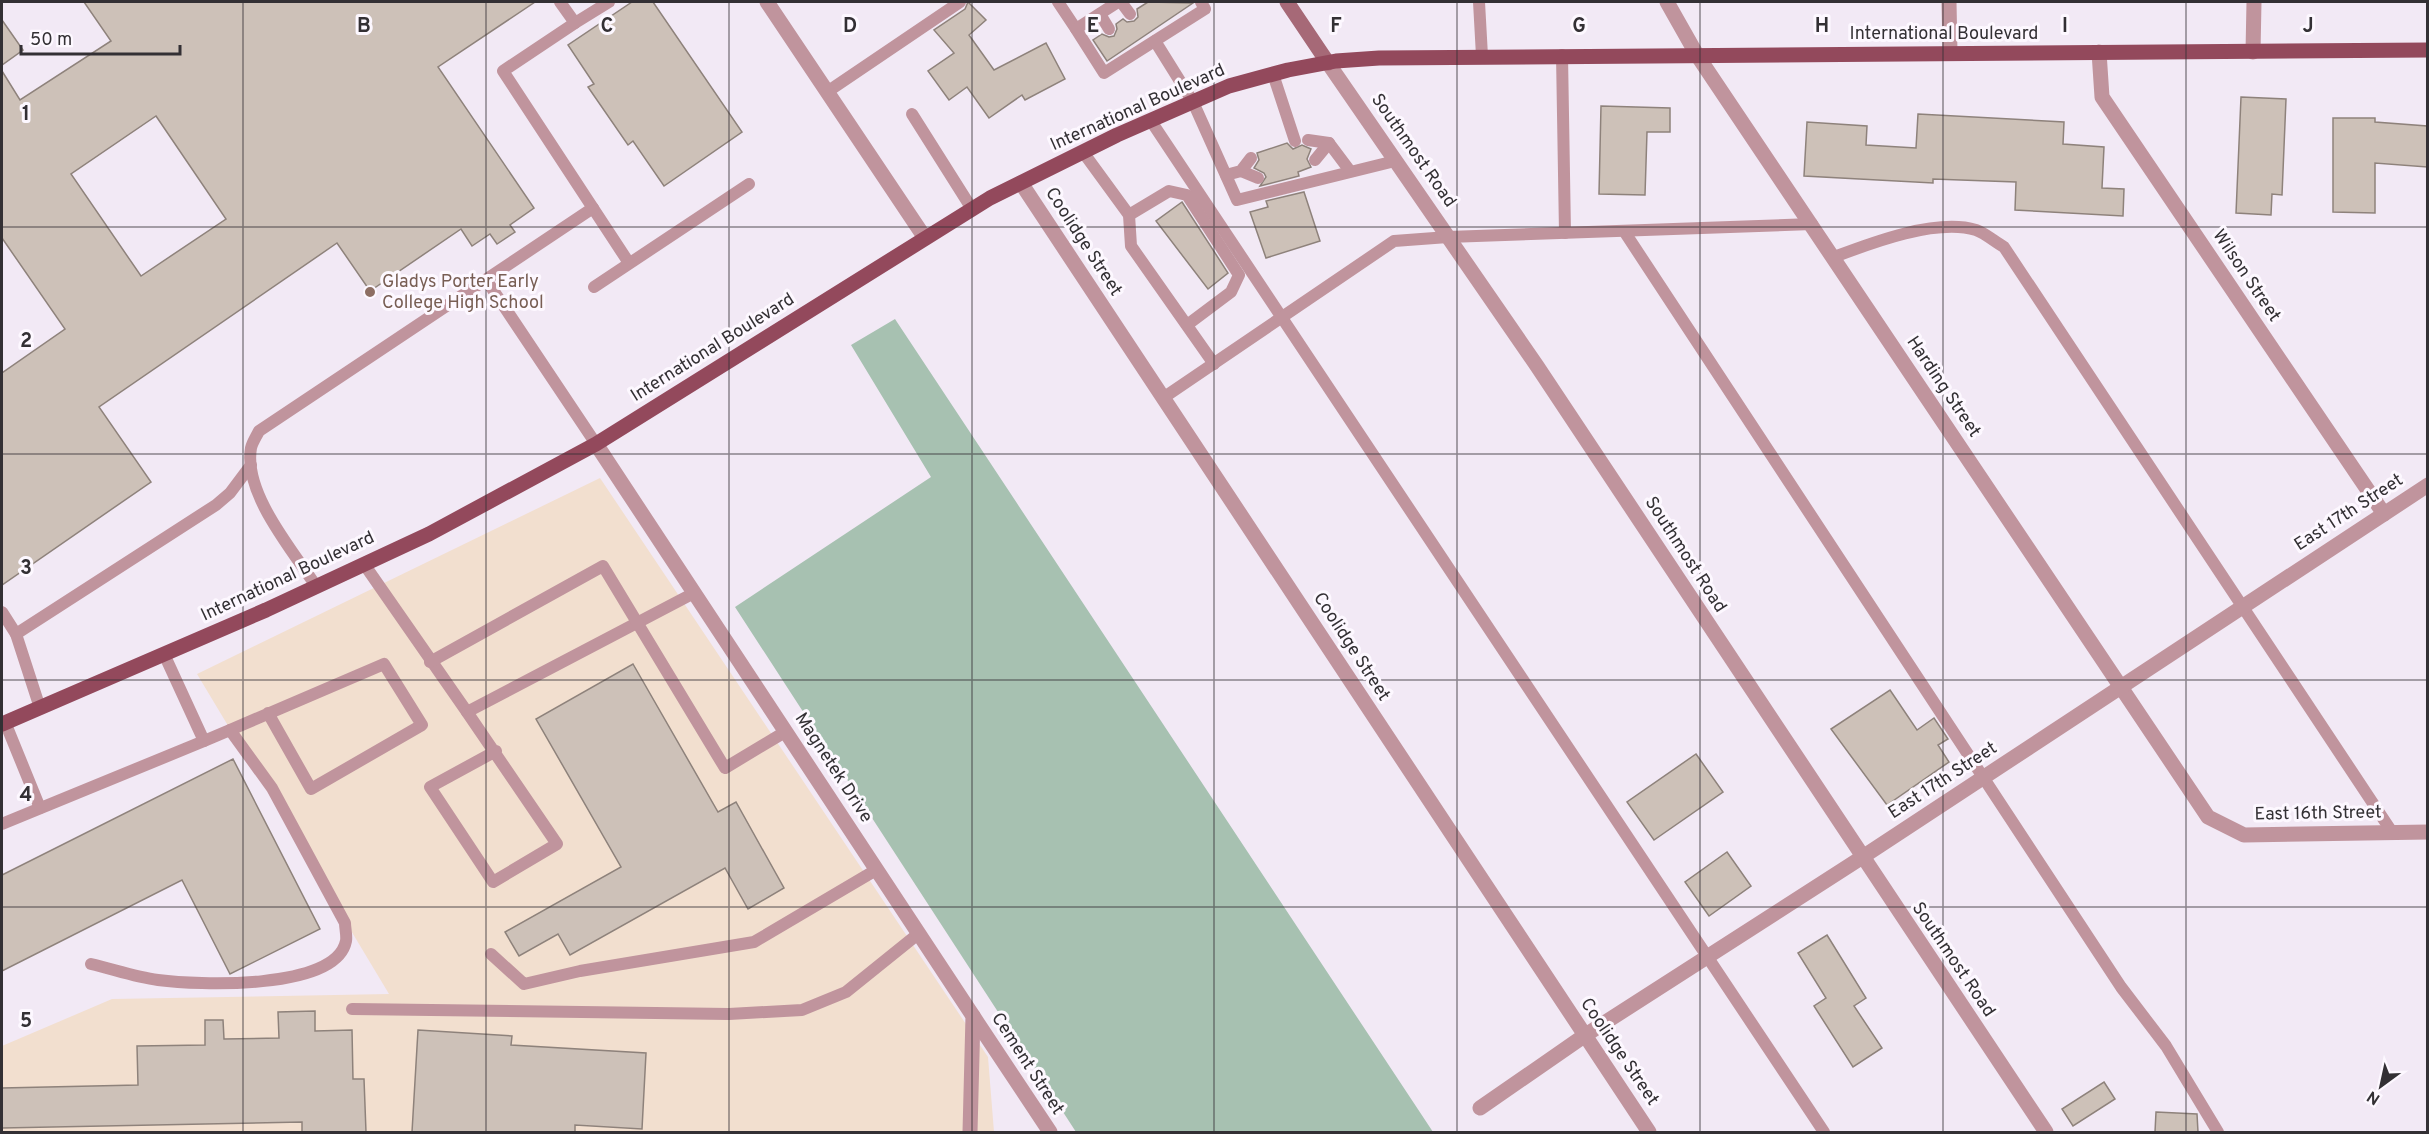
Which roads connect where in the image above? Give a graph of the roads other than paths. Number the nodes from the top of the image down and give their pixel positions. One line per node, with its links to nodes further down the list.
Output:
1 (560, 2): 15 (lane)
2 (609, 2): 15 (lane)
3 (766, 2): 28 (street)
4 (960, 2): 28 (lane)
5 (1058, 2): 17 (lane)
6 (1120, 2): 13 (lane); 14 (lane)
7 (1201, 2): 18 (lane)
8 (1287, 2): 26 (main road, Southmost Road)
9 (1479, 2): 24 (lane)
10 (1667, 2): 23 (street, Harding Street)
11 (1949, 2): 22 (street)
12 (2254, 2): 21 (street)
13 (1100, 14): 16 (lane); 17 (lane)
14 (1130, 14)
15 (575, 23): 46 (lane)
16 (1109, 29)
17 (1076, 30): 18 (lane)
18 (1150, 41): 29 (lane)
19 (2427, 50): 21 (main road, International Boulevard)
20 (2099, 52): 21 (main road, International Boulevard); 22 (main road, International Boulevard); 65 (street, Wilson Street)
21 (2253, 52)
22 (1950, 53): 23 (main road, International Boulevard)
23 (1697, 55): 25 (main road, International Boulevard); 49 (street, Harding Street)
24 (1482, 56): 25 (main road, International Boulevard); 26 (main road, International Boulevard)
25 (1562, 56): 51 (lane)
26 (1328, 63): 27 (main road, International Boulevard); 38 (street, Southmost Road)
27 (1273, 74): 29 (main road, International Boulevard); 33 (lane)
28 (827, 92): 53 (street)
29 (1193, 102): 31 (main road, International Boulevard); 41 (lane)
30 (912, 114): 47 (lane)
31 (1151, 121): 35 (main road, International Boulevard); 45 (lane)
32 (1308, 140): 34 (lane)
33 (1295, 141)
34 (1329, 143): 37 (lane); 40 (lane)
35 (1083, 152): 43 (main road, International Boulevard); 48 (lane)
36 (1251, 158): 39 (lane)
37 (1315, 159)
38 (1395, 161): 40 (lane); 52 (street, Southmost Road)
39 (1241, 171): 41 (lane); 42 (lane)
40 (1350, 171): 41 (lane)
41 (1226, 175)
42 (1258, 178)
43 (1021, 183): 47 (main road, International Boulevard); 61 (street, Coolidge Street)
44 (749, 184): 55 (lane)
45 (1192, 192): 48 (lane); 58 (lane); 59 (lane)
46 (593, 208): 55 (lane); 56 (lane)
47 (972, 209): 53 (main road, International Boulevard)
48 (1129, 215): 59 (lane)
49 (1812, 224): 50 (lane); 54 (street, Harding Street)
50 (1624, 231): 51 (lane); 84 (lane)
51 (1565, 233): 52 (lane)
52 (1448, 237): 58 (lane); 90 (street, Southmost Road)
53 (925, 238): 62 (main road, International Boulevard)
54 (1834, 257): 69 (lane); 75 (street, Harding Street)
55 (629, 263): 57 (lane)
56 (487, 281): 62 (lane); 63 (lane)
57 (594, 287)
58 (1283, 317): 60 (lane); 94 (lane)
59 (1187, 326): 60 (lane)
60 (1214, 364): 61 (lane)
61 (1163, 398): 98 (street, Coolidge Street)
62 (596, 444): 66 (main road, International Boulevard); 68 (street, Magnetek Drive)
63 (251, 465): 67 (lane); 72 (lane)
64 (2427, 485): 65 (street, East 17th Street)
65 (2384, 514): 69 (street, East 17th Street)
66 (364, 564): 67 (main road, International Boulevard); 74 (lane)
67 (316, 586): 73 (main road, International Boulevard)
68 (694, 593): 71 (lane); 81 (street, Magnetek Drive)
69 (2241, 607): 75 (street, East 17th Street); 88 (lane)
70 (2, 614): 72 (lane)
71 (636, 622): 74 (lane); 77 (lane); 81 (lane)
72 (16, 634): 76 (lane)
73 (164, 654): 76 (main road, International Boulevard); 82 (lane)
74 (430, 662): 77 (lane)
75 (2120, 687): 84 (street, East 17th Street); 85 (street, Harding Street)
76 (39, 708): 79 (main road, International Boulevard)
77 (467, 712): 83 (lane)
78 (268, 713): 78 (lane); 80 (lane)
79 (3, 723): 86 (lane)
80 (230, 730): 82 (lane); 95 (lane)
81 (785, 732): 91 (street, Magnetek Drive)
82 (204, 741): 86 (lane)
83 (496, 751): 83 (lane)
84 (1983, 777): 90 (street, East 17th Street); 105 (lane)
85 (2191, 792): 88 (street, East 16th Street)
86 (40, 808): 87 (lane)
87 (2, 824)
88 (2392, 832): 89 (street, East 16th Street)
89 (2427, 832)
90 (1861, 858): 94 (street, East 17th Street); 104 (street, Southmost Road)
91 (876, 870): 92 (street, Magnetek Drive); 93 (lane)
92 (918, 934): 96 (lane); 97 (street, Magnetek Drive)
93 (491, 954)
94 (1707, 956): 98 (street, East 17th Street); 103 (lane)
95 (91, 964)
96 (352, 1009)
97 (973, 1016): 100 (street); 101 (street, Cement Street)
98 (1584, 1036): 99 (street, East 17th Street); 102 (street, Coolidge Street)
99 (1479, 1108)
100 (970, 1132)
101 (1050, 1132)
102 (1649, 1132)
103 (1824, 1132)
104 (2046, 1132)
105 (2218, 1132)

